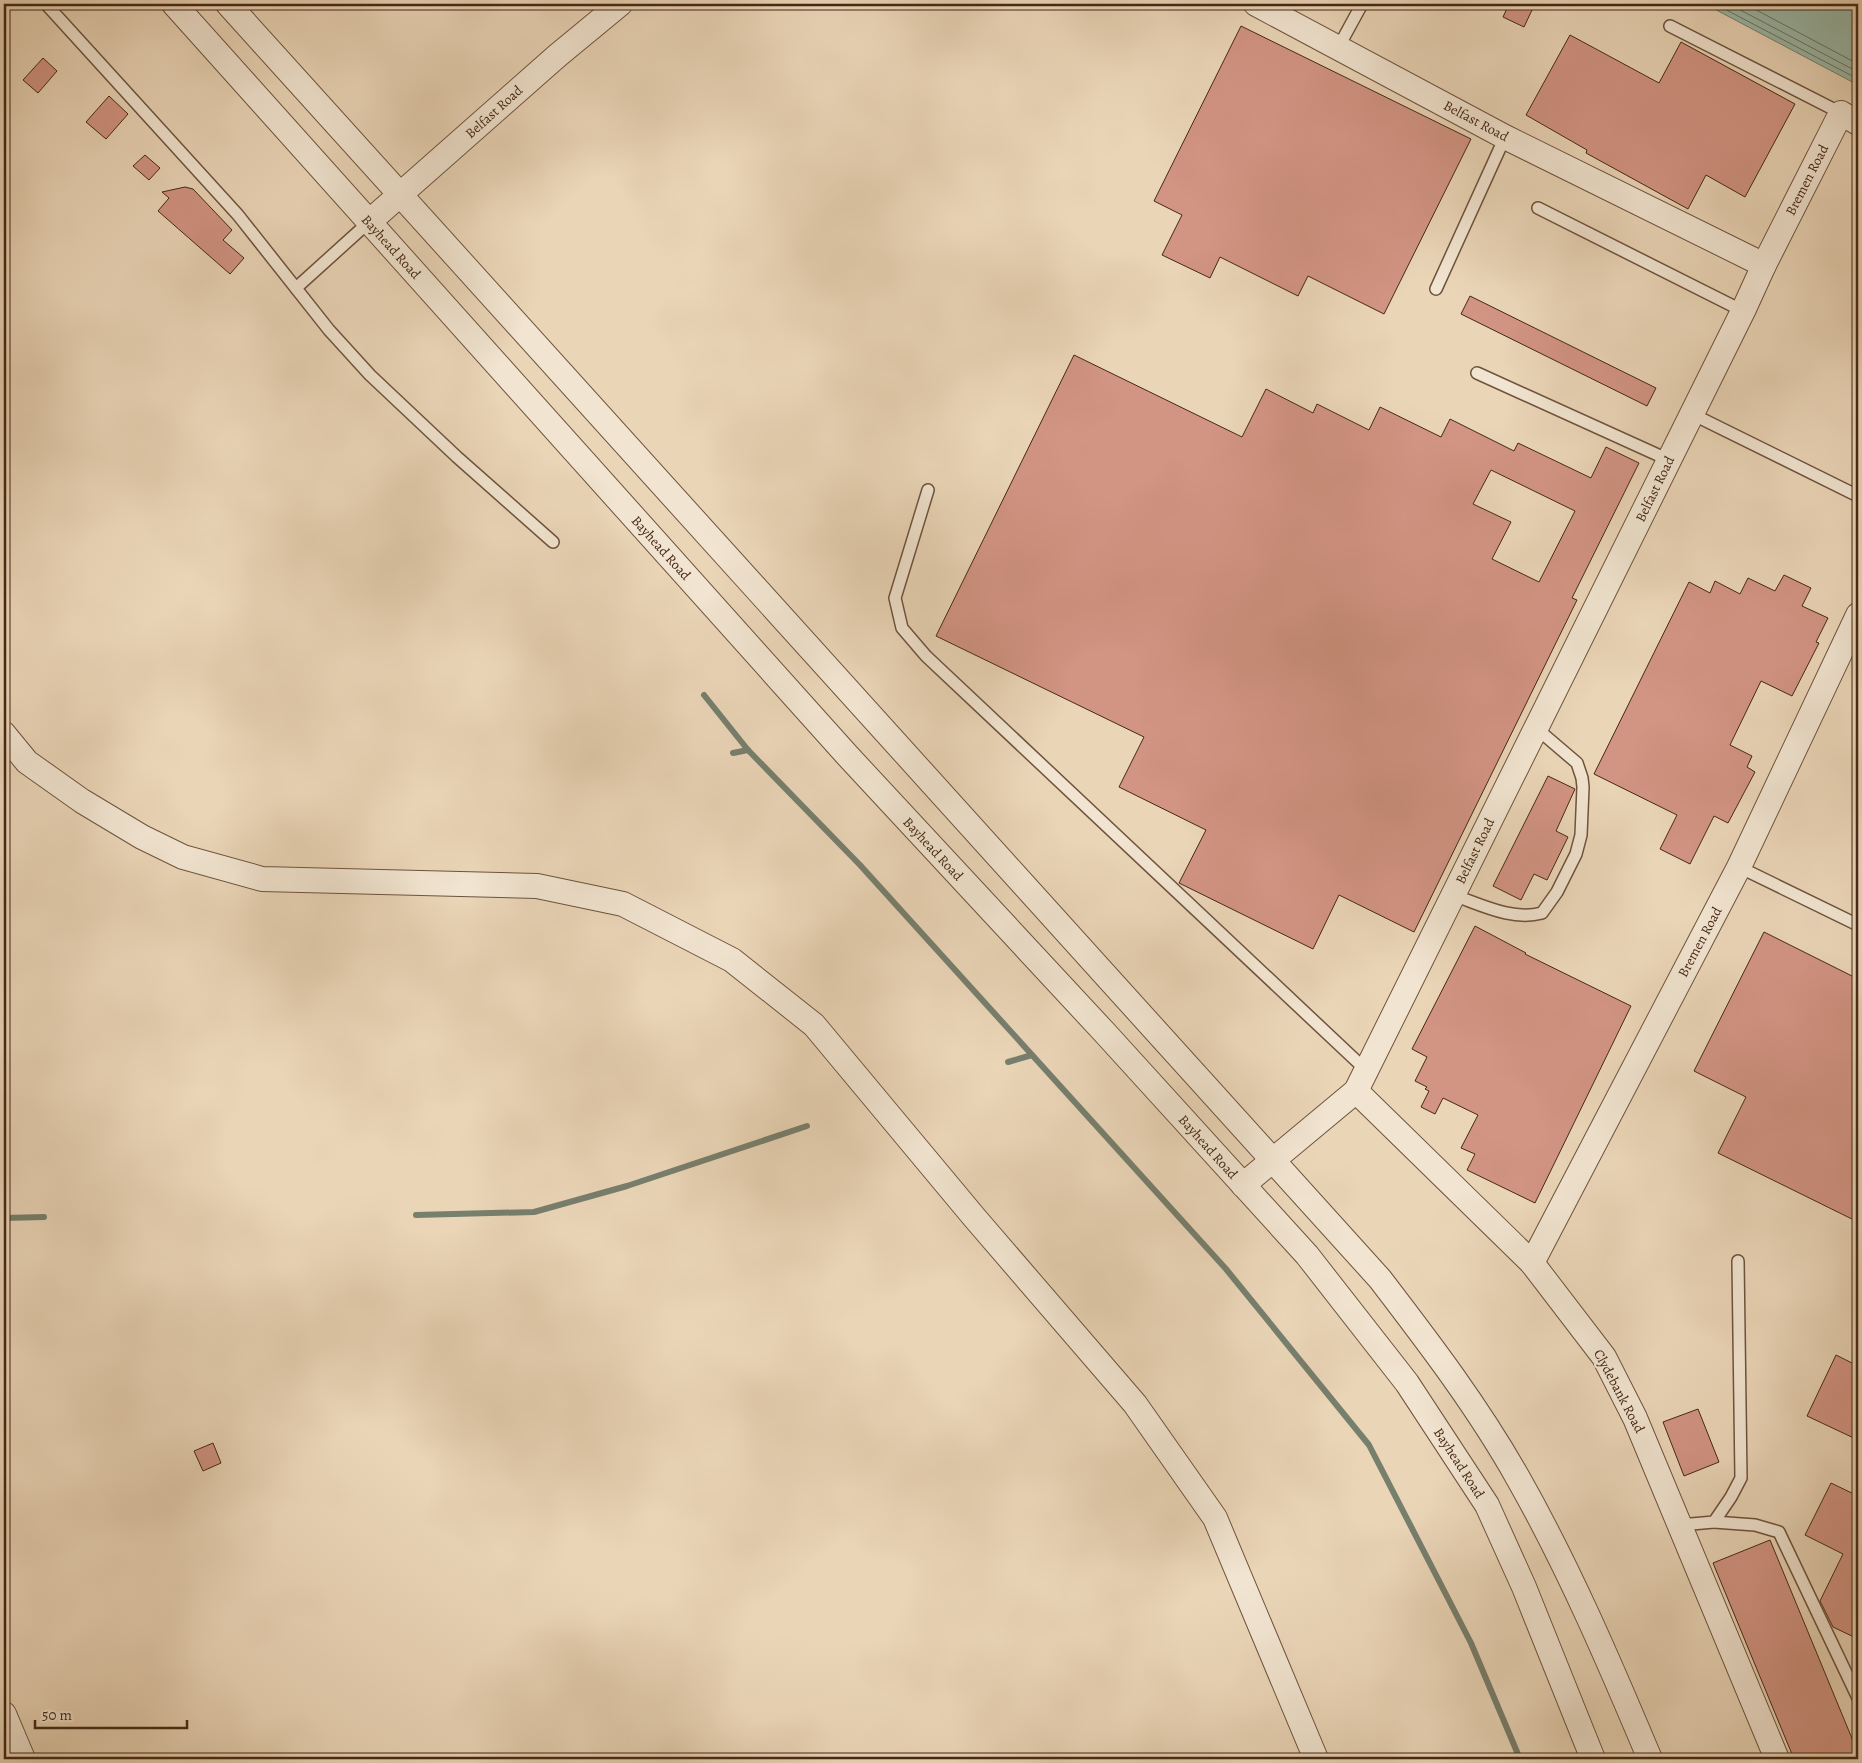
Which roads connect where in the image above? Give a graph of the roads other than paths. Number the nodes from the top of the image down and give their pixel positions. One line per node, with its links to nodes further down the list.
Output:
1 (46, 4): 15 (lane)
2 (174, 4): 13 (street, Bayhead Road)
3 (228, 4): 11 (street)
4 (1256, 4): 8 (street, Belfast Road)
5 (1362, 4): 8 (lane)
6 (616, 6): 11 (street, Belfast Road)
7 (1670, 26): 9 (lane)
8 (1338, 48): 10 (street, Belfast Road)
9 (1849, 118): 14 (street, Bremen Road)
10 (1505, 137): 14 (street, Belfast Road); 16 (lane)
11 (401, 195): 13 (street, Belfast Road); 32 (street)
12 (1538, 208): 17 (lane)
13 (369, 222): 15 (lane); 33 (street, Bayhead Road)
14 (1764, 264): 17 (street, Belfast Road)
15 (296, 288): 23 (lane)
16 (1436, 289)
17 (1743, 311): 19 (street, Belfast Road)
18 (1477, 373): 20 (lane)
19 (1692, 414): 20 (street, Belfast Road); 22 (lane)
20 (1670, 460): 25 (street, Belfast Road)
21 (928, 490): 30 (lane)
22 (1858, 496)
23 (553, 542)
24 (1858, 616): 27 (street, Bremen Road)
25 (1536, 728): 28 (street, Belfast Road); 28 (lane)
26 (4, 734): 41 (street)
27 (1739, 867): 29 (lane); 35 (street, Bremen Road)
28 (1453, 895): 30 (street, Belfast Road)
29 (1858, 925)
30 (1366, 1070): 31 (street, Belfast Road)
31 (1356, 1091): 32 (street, Belfast Road); 35 (street, Clydebank Road)
32 (1272, 1161): 33 (street, Belfast Road); 43 (street)
33 (1243, 1185): 42 (street, Bayhead Road)
34 (1738, 1261): 36 (lane)
35 (1532, 1264): 37 (street, Clydebank Road)
36 (1714, 1522): 37 (lane); 38 (lane)
37 (1680, 1525): 44 (street, Clydebank Road)
38 (1858, 1698)
39 (4, 1714): 40 (street)
40 (23, 1759)
41 (1316, 1759)
42 (1593, 1759)
43 (1650, 1759)
44 (1777, 1759)

